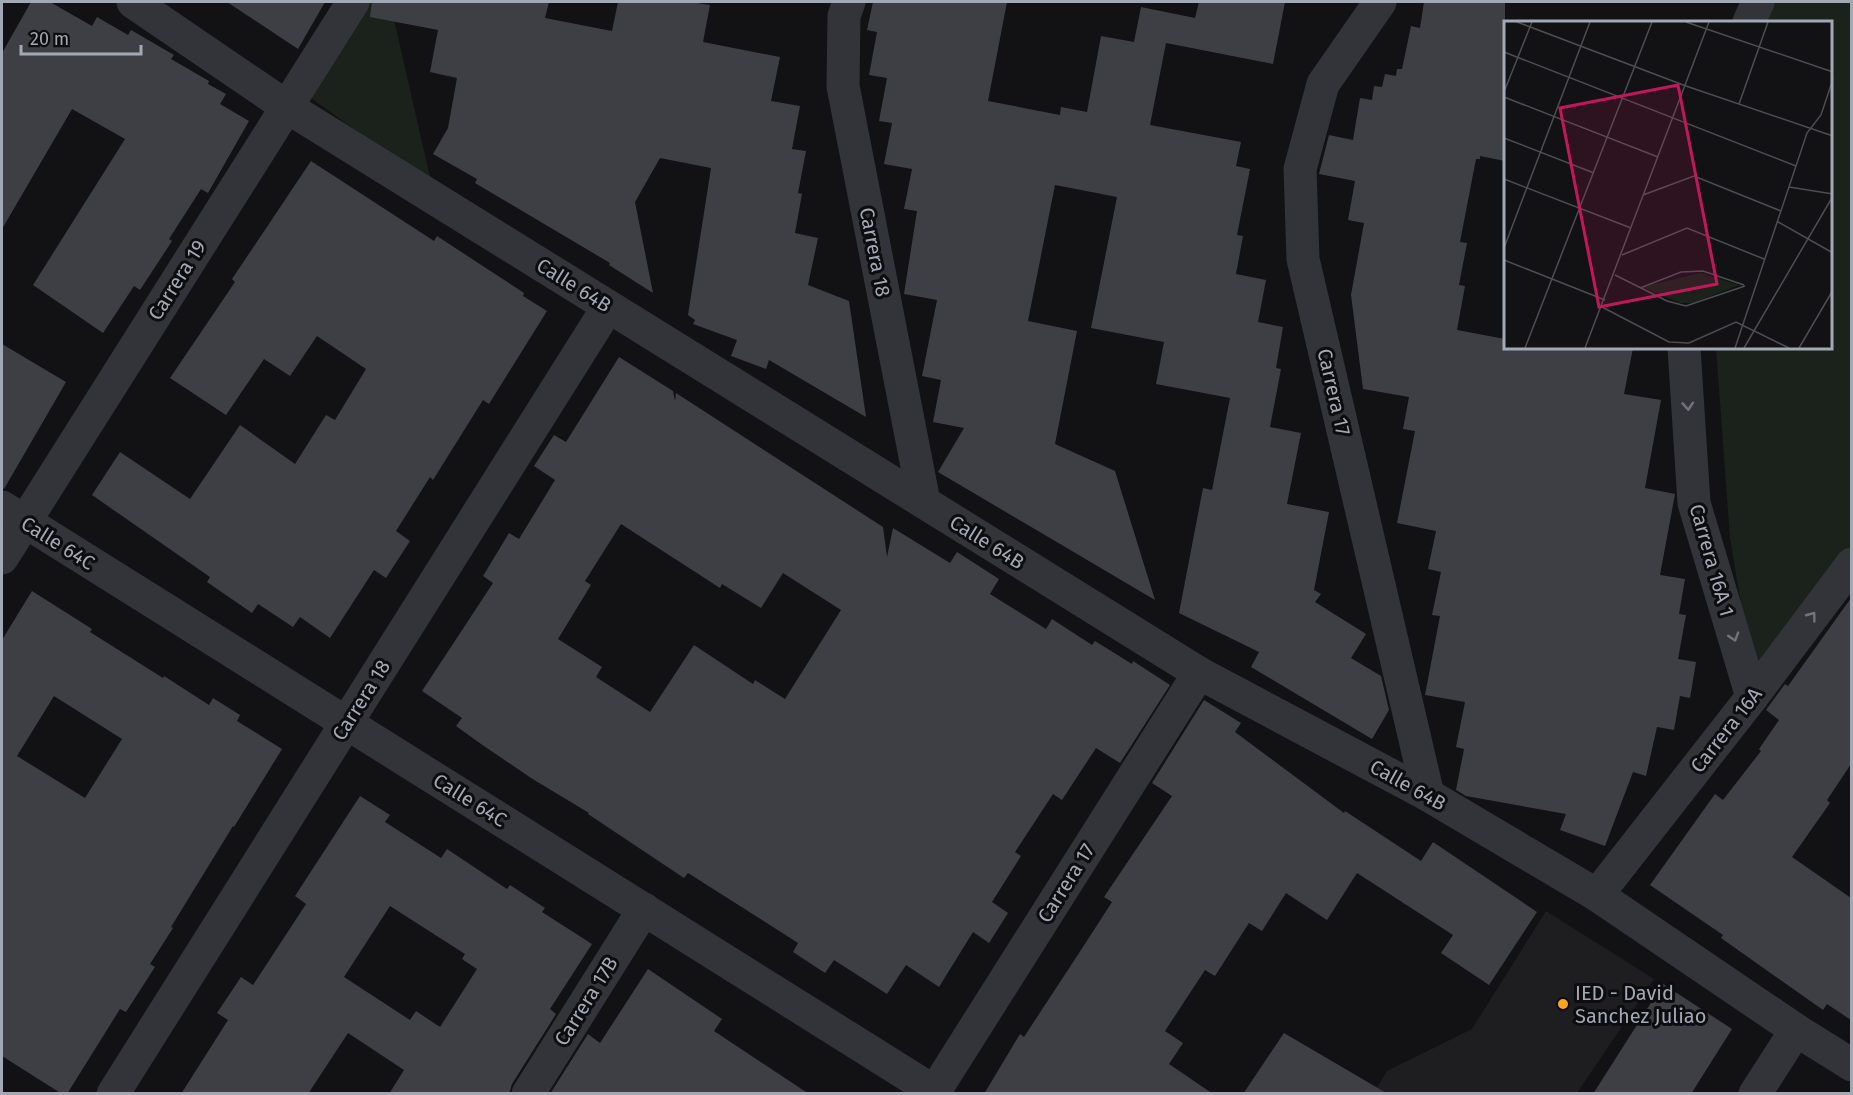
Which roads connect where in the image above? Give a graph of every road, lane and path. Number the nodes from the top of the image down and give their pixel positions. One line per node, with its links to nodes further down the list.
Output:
1 (133, 2): 7 (street, Calle 64B)
2 (353, 2): 7 (street, Carrera 19)
3 (849, 2): 10 (street, Carrera 18)
4 (1380, 2): 17 (street, Carrera 17)
5 (1758, 2): 6 (street)
6 (1749, 21)
7 (287, 106): 8 (street, Calle 64B); 11 (street, Carrera 19)
8 (608, 307): 10 (street, Calle 64B); 16 (street, Carrera 18)
9 (1684, 350): 15 (street, Carrera 16A 1, one-way to 15)
10 (924, 502): 14 (street, Calle 64B)
11 (13, 515): 12 (street, Carrera 19); 16 (street, Calle 64C)
12 (2, 558)
13 (1851, 564): 15 (street, Carrera 16A, one-way to 13)
14 (1199, 673): 17 (street, Calle 64B); 22 (street, Carrera 17)
15 (1752, 697): 18 (street, Carrera 16A)
16 (346, 723): 19 (street, Calle 64C); 23 (street, Carrera 18)
17 (1428, 795): 18 (street, Calle 64B)
18 (1597, 895): 20 (street, Calle 64B)
19 (644, 909): 22 (street, Calle 64C); 24 (street, Carrera 17B)
20 (1796, 1030): 21 (street, Calle 64B); 25 (street)
21 (1851, 1065)
22 (936, 1093)
23 (113, 1094)
24 (528, 1094)
25 (1755, 1094)

